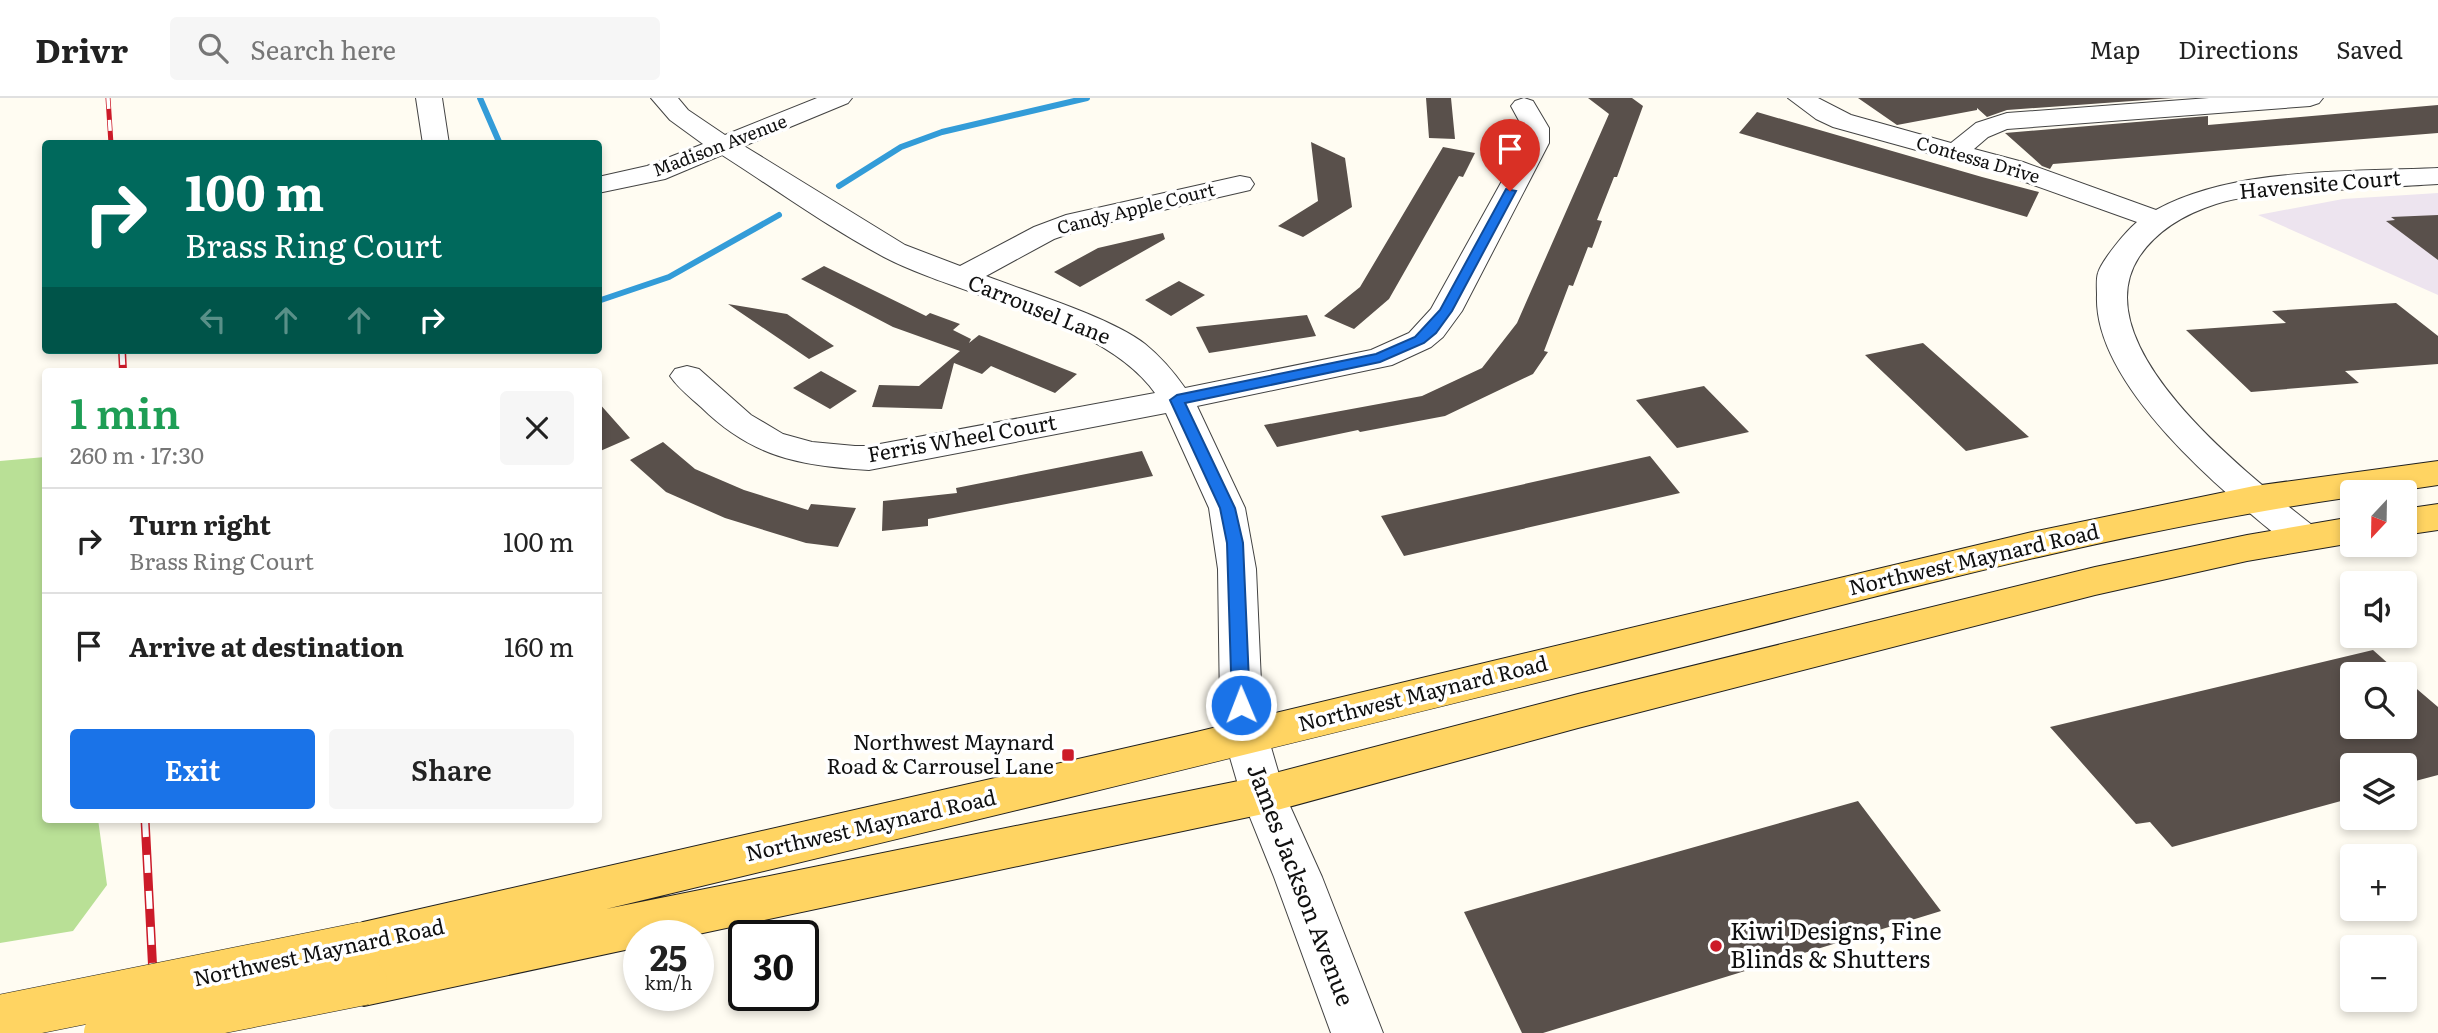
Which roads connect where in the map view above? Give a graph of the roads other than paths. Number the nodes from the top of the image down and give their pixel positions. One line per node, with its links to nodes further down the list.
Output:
1 (429, 98): 7 (street)
2 (664, 98): 8 (street, Carrousel Lane)
3 (839, 98): 8 (street, Madison Avenue)
4 (1801, 98): 9 (street, Contessa Drive)
5 (2310, 98): 9 (street)
6 (1524, 106): 16 (street, Ferris Wheel Court)
7 (435, 140)
8 (725, 145): 12 (street, Madison Avenue); 14 (street, Carrousel Lane)
9 (1957, 152): 13 (street, Contessa Drive)
10 (2438, 176): 13 (street, Havensite Court)
11 (1240, 184): 14 (street, Candy Apple Court)
12 (602, 185)
13 (2157, 220): 18 (street, Havensite Court)
14 (960, 278): 16 (street, Carrousel Lane)
15 (687, 376): 16 (street, Ferris Wheel Court)
16 (1177, 400): 23 (street, Carrousel Lane)
17 (2438, 473): 18 (main road, Northwest Maynard Road)
18 (2254, 499): 22 (street, Havensite Court); 23 (main road, Northwest Maynard Road)
19 (2438, 517): 20 (main road)
20 (2417, 520)
21 (2340, 532): 22 (main road, Northwest Maynard Road)
22 (2304, 538): 24 (main road, Northwest Maynard Road)
23 (1246, 737): 24 (street, James Jackson Avenue); 25 (main road, Northwest Maynard Road)
24 (1263, 795): 25 (main road, Northwest Maynard Road); 28 (street, James Jackson Avenue)
25 (364, 964): 26 (main road, Northwest Maynard Road, bridge); 27 (main road, Northwest Maynard Road, bridge)
26 (0, 1018)
27 (107, 1033)
28 (1357, 1033)

